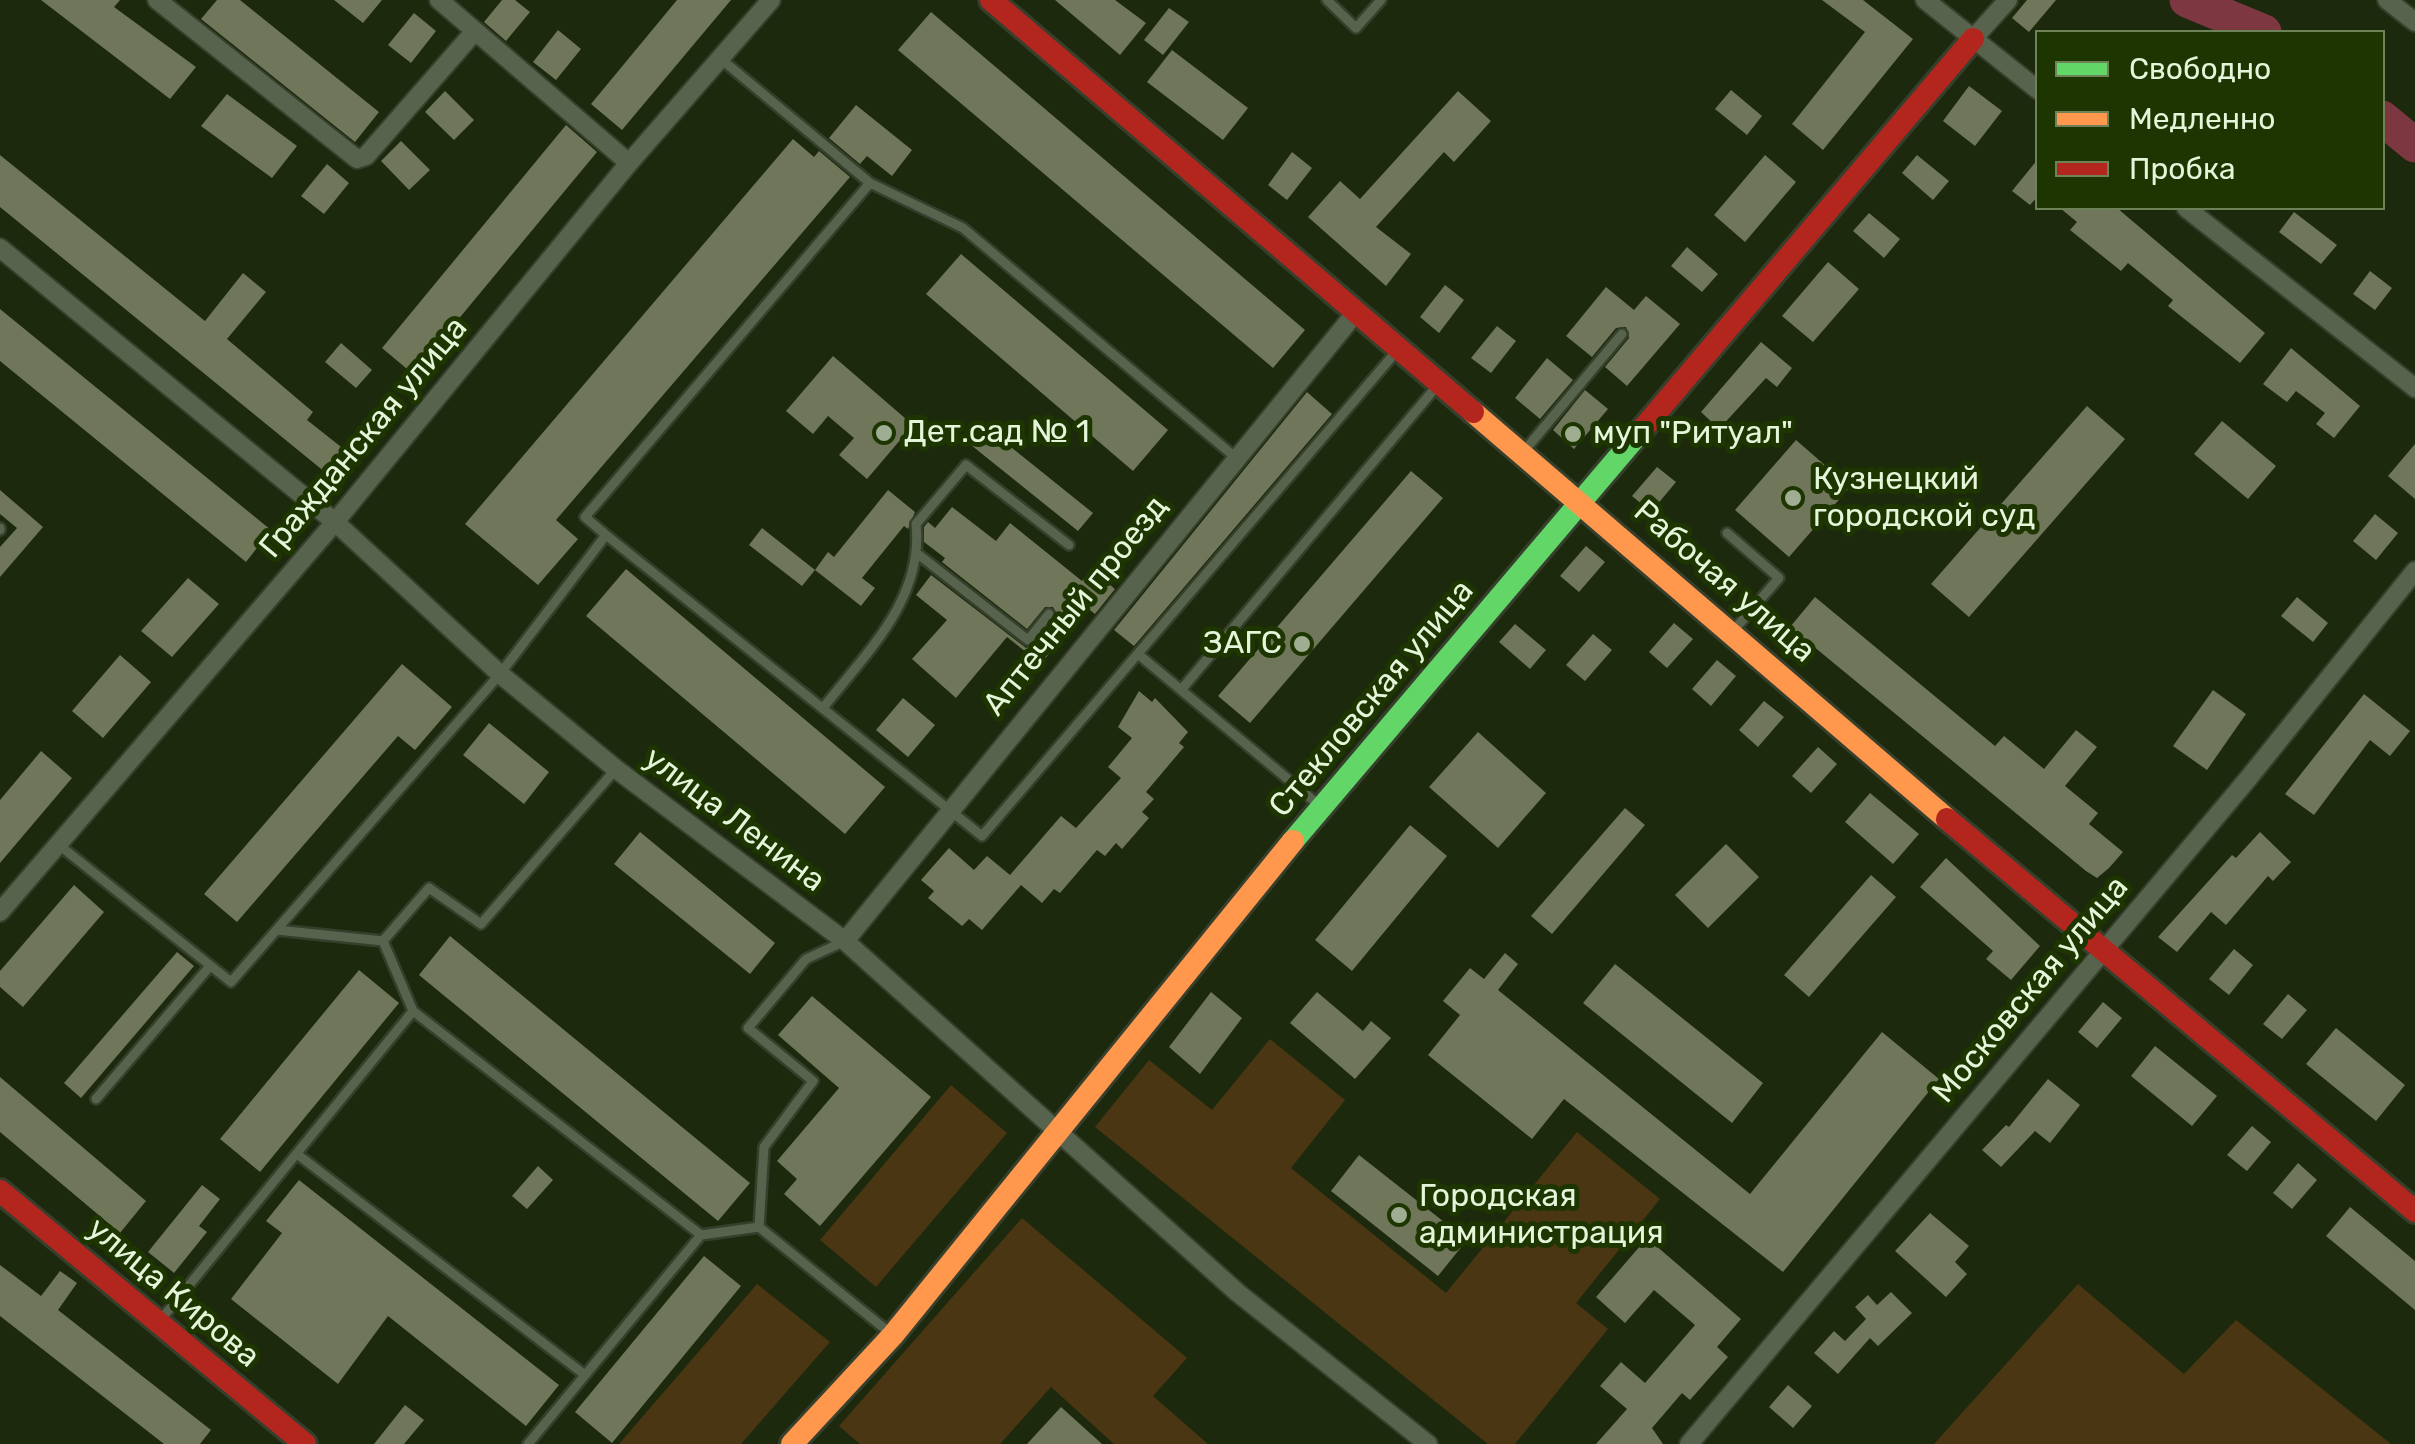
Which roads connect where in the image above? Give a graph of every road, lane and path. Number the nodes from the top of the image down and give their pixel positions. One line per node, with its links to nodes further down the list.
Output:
1 (157, 0): 11 (street)
2 (439, 0): 11 (street)
3 (771, 0): 13 (street, Гражданская улица)
4 (991, 0): 19 (street, Рабочая улица)
5 (1327, 0): 6 (lane)
6 (1381, 0)
7 (1925, 0): 12 (street)
8 (2008, 0): 12 (street, Стекловская улица)
9 (2387, 0): 10 (street)
10 (2415, 22)
11 (476, 31): 15 (street)
12 (1973, 39): 14 (street); 26 (street, Стекловская улица)
13 (720, 59): 15 (street, Гражданская улица); 16 (lane)
14 (2035, 88)
15 (629, 163): 27 (street, Гражданская улица)
16 (870, 182): 25 (lane); 29 (lane)
17 (2189, 210): 23 (street)
18 (0, 248): 27 (street, улица Ленина)
19 (1357, 311): 21 (street, Рабочая улица); 25 (street, Аптечный проезд)
20 (1622, 334): 24 (lane)
21 (1400, 348): 22 (street, Рабочая улица); 35 (lane)
22 (1440, 382): 24 (street, Рабочая улица); 37 (lane)
23 (2415, 388)
24 (1523, 452): 26 (street, Рабочая улица)
25 (1235, 457): 41 (street, Аптечный проезд)
26 (1582, 502): 34 (street, Рабочая улица); 40 (street, Стекловская улица)
27 (335, 522): 36 (street, улица Ленина); 42 (street, Гражданская улица)
28 (1727, 533): 34 (lane)
29 (606, 536): 36 (lane); 38 (lane)
30 (1068, 545): 31 (lane)
31 (919, 554): 33 (lane); 38 (lane)
32 (2415, 571): 47 (street, Московская улица)
33 (1049, 614)
34 (1732, 632): 47 (street, Рабочая улица)
35 (1138, 654): 37 (lane); 41 (lane)
36 (500, 674): 39 (street, улица Ленина); 44 (lane)
37 (1181, 690): 40 (lane)
38 (822, 708): 41 (lane)
39 (616, 769): 45 (lane); 46 (street, улица Ленина)
40 (1321, 807): 51 (street, Стекловская улица)
41 (949, 810): 46 (street, Аптечный проезд)
42 (57, 844): 43 (street, Гражданская улица); 48 (lane)
43 (0, 912)
44 (277, 930): 45 (lane); 48 (lane)
45 (384, 941): 49 (lane)
46 (845, 941): 51 (street, улица Ленина); 55 (lane)
47 (2102, 952): 54 (street, Рабочая улица); 64 (street, Московская улица)
48 (210, 966): 50 (lane)
49 (414, 1011): 52 (lane); 56 (lane)
50 (96, 1098)
51 (1057, 1135): 58 (street, Стекловская улица); 63 (street, улица Ленина)
52 (297, 1154): 57 (lane); 59 (lane)
53 (0, 1191): 57 (street, улица Кирова)
54 (2415, 1212)
55 (759, 1227): 56 (lane); 58 (lane)
56 (701, 1236): 59 (lane)
57 (158, 1322): 60 (street, улица Кирова)
58 (892, 1334): 62 (street, Стекловская улица)
59 (585, 1375): 61 (lane)
60 (305, 1444)
61 (528, 1444)
62 (792, 1444)
63 (1428, 1444)
64 (1689, 1444)

